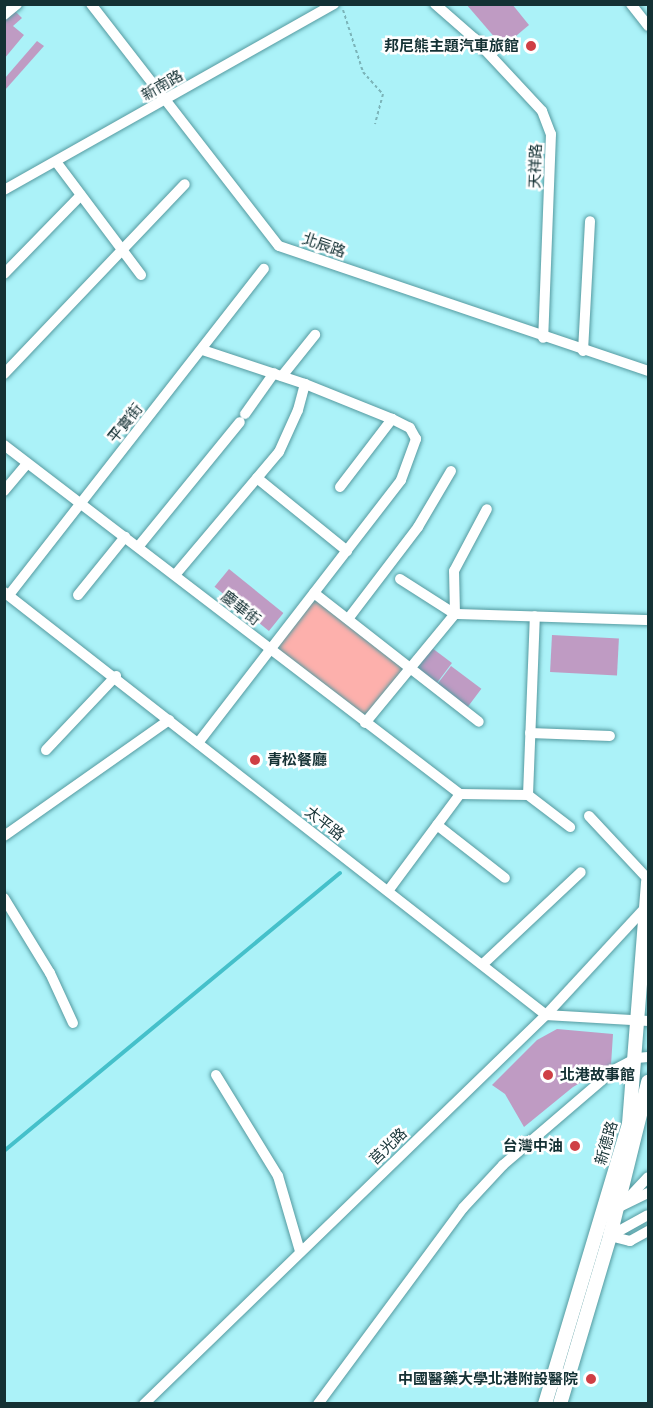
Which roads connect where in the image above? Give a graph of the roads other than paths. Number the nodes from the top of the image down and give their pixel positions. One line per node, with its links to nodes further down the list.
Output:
1 (17, 4): 6 (street)
2 (91, 4): 8 (street, 北辰路)
3 (334, 4): 8 (street, 新南路)
4 (435, 4): 19 (street, 天祥路)
5 (631, 4): 7 (street)
6 (6, 14)
7 (648, 26)
8 (165, 101): 9 (street, 新南路); 19 (street, 北辰路)
9 (57, 163): 11 (street, 新南路); 12 (street)
10 (185, 184): 14 (street)
11 (4, 190)
12 (81, 195): 14 (street); 16 (street)
13 (590, 221): 21 (street)
14 (123, 251): 17 (street); 23 (street)
15 (264, 269): 20 (street, 平實街)
16 (4, 274)
17 (141, 275)
18 (315, 335): 24 (street)
19 (543, 338): 21 (street, 北辰路)
20 (203, 350): 24 (street); 33 (street, 平實街)
21 (583, 351): 22 (street, 北辰路)
22 (648, 371)
23 (4, 374)
24 (278, 375): 25 (street); 36 (street)
25 (304, 384): 26 (street); 30 (street)
26 (392, 419): 31 (street); 37 (street)
27 (4, 445): 28 (street, 慶華街)
28 (27, 464): 32 (street); 33 (street, 慶華街)
29 (451, 471): 45 (street)
30 (257, 478): 37 (street); 38 (street)
31 (340, 487)
32 (4, 491)
33 (79, 505): 35 (street, 慶華街); 40 (street, 平實街)
34 (488, 510): 43 (street)
35 (125, 537): 36 (street, 慶華街); 42 (street)
36 (138, 547): 38 (street, 慶華街)
37 (347, 551): 41 (street)
38 (175, 575): 47 (street, 慶華街)
39 (400, 579): 43 (street)
40 (7, 593): 49 (street, 太平路)
41 (314, 593): 45 (street); 47 (street)
42 (78, 595)
43 (455, 614): 44 (street); 48 (street)
44 (535, 616): 46 (street); 53 (street)
45 (348, 619): 48 (street)
46 (648, 620)
47 (270, 650): 52 (street, 慶華街); 55 (street)
48 (410, 666): 51 (street); 52 (street)
49 (116, 676): 50 (street, 太平路); 56 (street)
50 (169, 720): 55 (street, 太平路); 62 (street)
51 (479, 722)
52 (365, 723): 57 (street, 慶華街)
53 (530, 733): 54 (street); 58 (street)
54 (610, 736)
55 (198, 743): 66 (street, 太平路)
56 (46, 750)
57 (460, 794): 58 (street); 60 (street)
58 (528, 795): 61 (street)
59 (589, 816): 65 (street)
60 (436, 825): 64 (street); 66 (street)
61 (570, 827)
62 (4, 836)
63 (582, 872): 69 (street)
64 (505, 878)
65 (648, 880): 68 (main road, 新德路)
66 (388, 891): 69 (street, 太平路)
67 (4, 898): 72 (street)
68 (647, 906): 70 (street, 莒光路); 71 (main road, 新德路)
69 (483, 964): 70 (street, 太平路)
70 (546, 1015): 71 (street); 82 (street, 莒光路)
71 (644, 1021): 73 (main road, 新德路)
72 (74, 1023)
73 (643, 1058): 78 (main road, 新德路); 84 (street)
74 (216, 1075): 82 (street)
75 (648, 1082): 78 (main road, 新德路)
76 (648, 1177): 78 (street)
77 (648, 1193): 78 (street)
78 (610, 1211): 81 (main road, 新德路); 85 (main road, 新德路)
79 (648, 1215): 81 (street)
80 (648, 1231): 81 (street)
81 (610, 1236): 86 (main road, 新德路)
82 (300, 1251): 83 (street, 莒光路)
83 (144, 1404)
84 (318, 1404)
85 (545, 1404)
86 (560, 1404)

